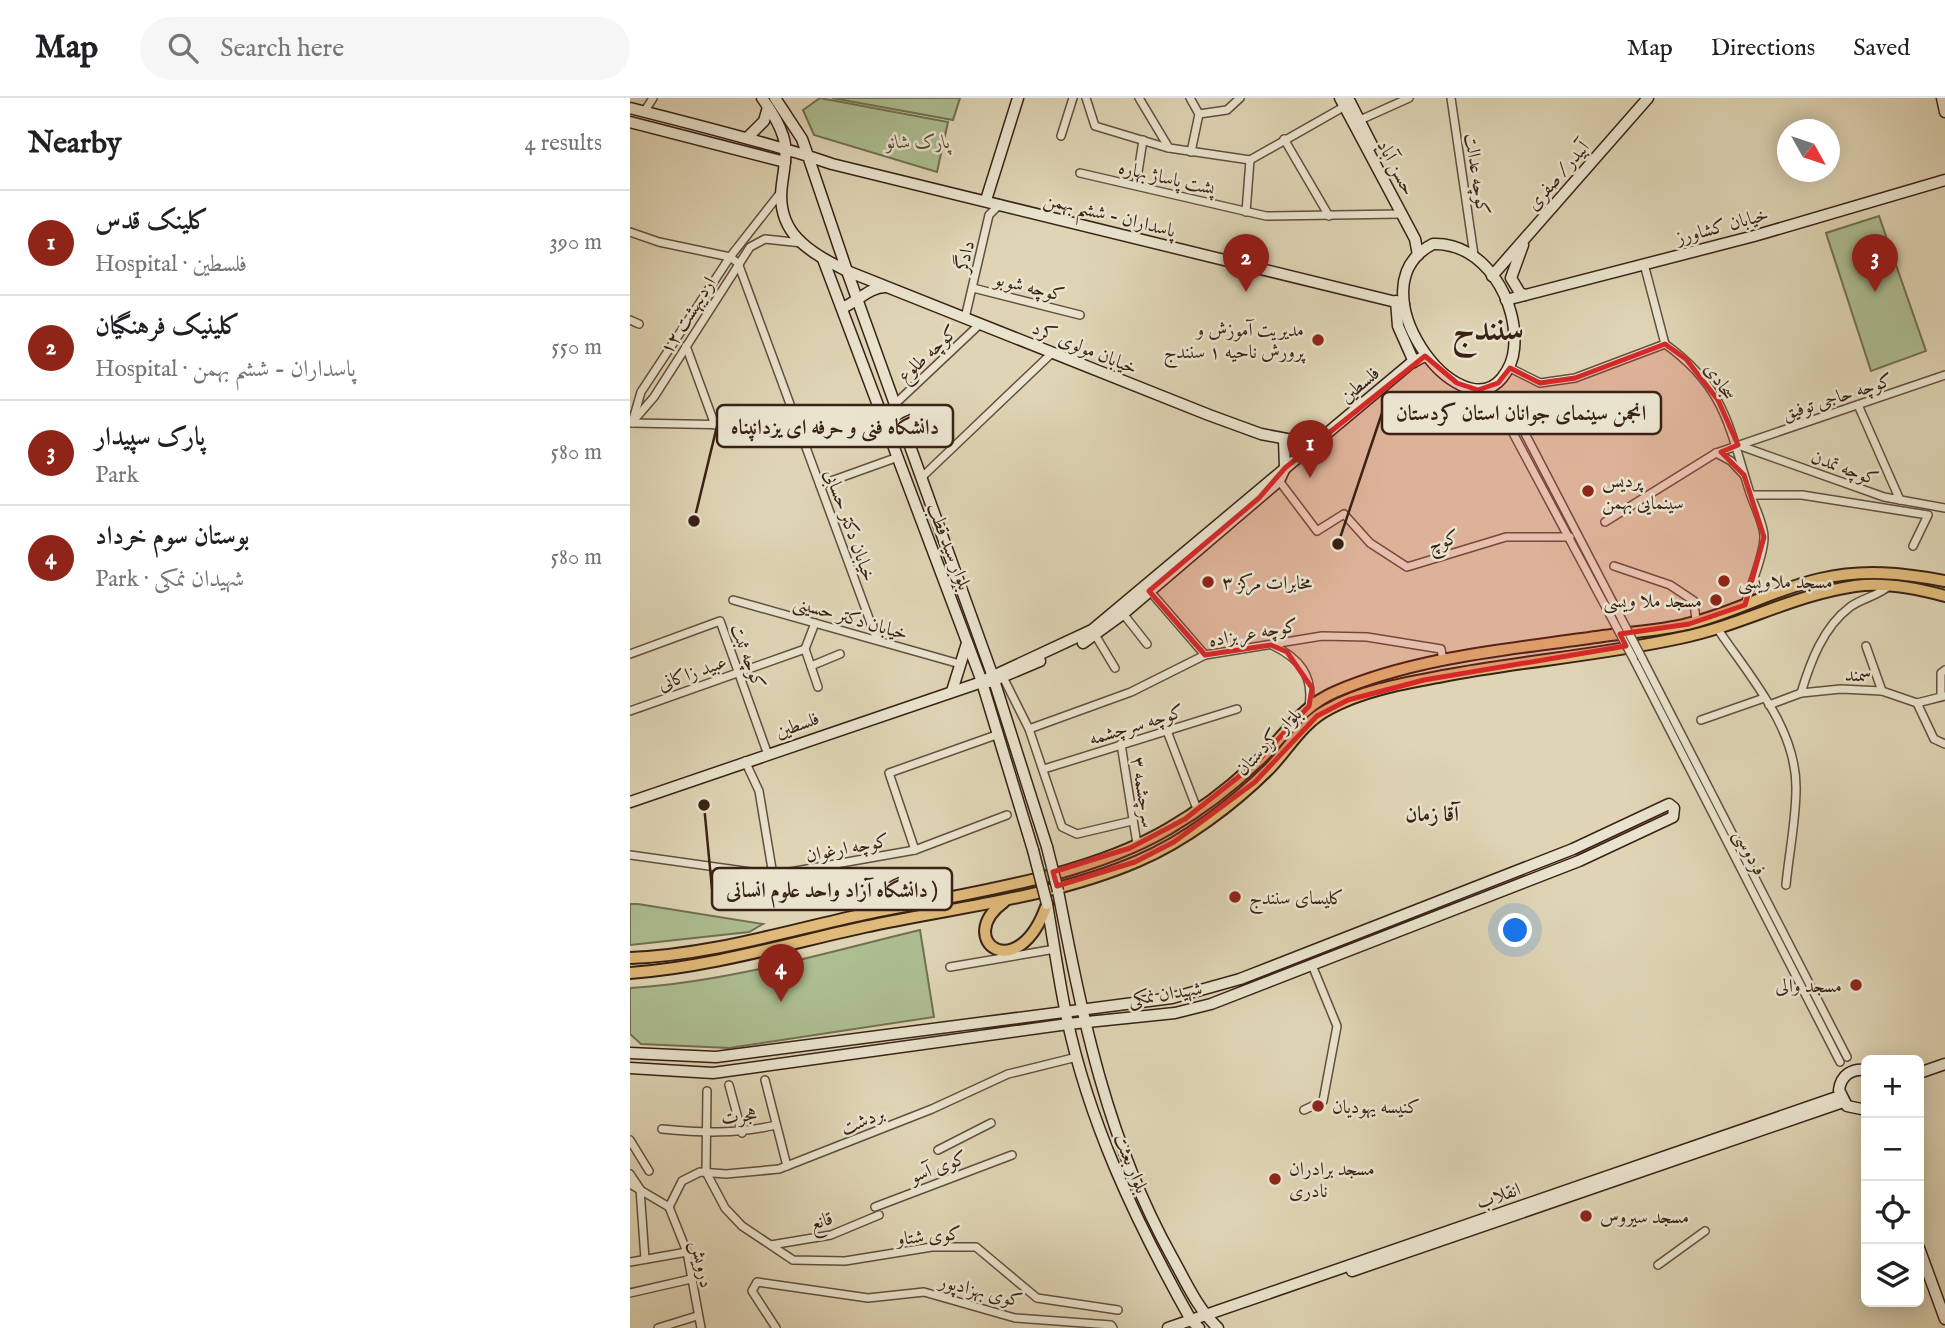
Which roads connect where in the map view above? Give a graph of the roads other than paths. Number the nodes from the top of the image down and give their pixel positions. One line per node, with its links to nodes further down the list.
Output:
1 (653, 98): 17 (street)
2 (762, 98): 15 (main road)
3 (775, 98): 29 (main road, بلوار سید قطب)
4 (1018, 98): 36 (main road)
5 (1073, 98): 22 (street)
6 (1086, 98): 25 (street)
7 (1139, 98): 26 (street)
8 (1190, 98): 19 (street)
9 (1240, 98): 19 (street)
10 (1409, 98): 20 (street)
11 (1648, 98): 42 (main road, آبیدر / صفری)
12 (1942, 98): 18 (main road)
13 (1451, 100): 45 (street, کوچه عدالت)
14 (1346, 101): 20 (main road, حسن آباد); 24 (street); 39 (main road, حسن آباد)
15 (768, 107): 23 (main road); 27 (main road)
16 (630, 108): 17 (main road, پاسداران - ششم بهمن)
17 (644, 111): 23 (main road, پاسداران - ششم بهمن)
18 (1945, 112)
19 (1199, 114): 28 (street)
20 (1360, 120): 44 (main road, حسن آباد)
21 (630, 122): 31 (main road)
22 (1061, 136)
23 (747, 138): 27 (main road, پاسداران - ششم بهمن)
24 (1284, 139): 30 (street); 40 (street)
25 (1143, 141): 26 (street); 34 (street)
26 (1169, 148): 28 (street)
27 (785, 149): 29 (main road, پاسداران - ششم بهمن); 31 (main road)
28 (1191, 152): 30 (street)
29 (808, 156): 36 (main road, پاسداران - ششم بهمن); 50 (main road, بلوار سید قطب)
30 (1250, 160): 38 (street)
31 (785, 162): 35 (main road)
32 (1080, 173): 34 (street, پشت پاساژ بهاره)
33 (1945, 180): 49 (main road, خیابان کشاورز)
34 (1136, 185): 38 (street, پشت پاساژ بهاره)
35 (781, 192): 43 (main road); 46 (street, ۱۲ اردیبهشت)
36 (986, 200): 37 (main road, پاسداران - ششم بهمن)
37 (1000, 204): 53 (street, دادگر); 57 (main road, پاسداران - ششم بهمن)
38 (1246, 212): 40 (street, پشت پاساژ بهاره)
39 (1401, 214): 40 (street, پشت پاساژ بهاره); 44 (main road, حسن آباد)
40 (1329, 216)
41 (630, 232): 46 (street)
42 (1526, 238): 51 (main road, آبیدر / صفری); 54 (main road)
43 (803, 243): 47 (main road); 48 (street, ۱۲ اردیبهشت)
44 (1421, 251): 45 (main road); 57 (main road)
45 (1474, 255): 51 (main road)
46 (730, 257): 48 (street); 75 (street, ۱۲ اردیبهشت)
47 (823, 260): 50 (main road, خیابان مولوی کرد); 58 (main road, بلوار سید قطب)
48 (738, 263): 65 (street, ۱۲ اردیبهشت); 77 (street, خیابان دکتر حسابی)
49 (1644, 264): 54 (main road, خیابان کشاورز); 64 (street)
50 (847, 271): 52 (main road, خیابان مولوی کرد); 56 (main road, بلوار سید قطب)
51 (1492, 276): 55 (main road)
52 (893, 288): 56 (main road); 60 (main road, خیابان مولوی کرد)
53 (973, 288): 59 (street, کوچه شوبو); 60 (street, دادگر)
54 (1525, 295): 55 (main road, خیابان کشاورز)
55 (1506, 300): 69 (main road)
56 (859, 301): 58 (main road); 72 (main road, بلوار سید قطب)
57 (1400, 302): 67 (main road); 68 (main road)
58 (842, 308): 82 (main road, بلوار سید قطب)
59 (1080, 315)
60 (965, 318): 63 (main road, خیابان مولوی کرد)
61 (630, 320): 62 (street)
62 (639, 324)
63 (980, 324): 66 (main road, خیابان مولوی کرد); 72 (street, کوچه طلوع)
64 (1665, 344): 69 (street); 80 (street, سجادی)
65 (686, 346): 75 (street, ۱۲ اردیبهشت); 76 (street)
66 (1052, 353): 78 (main road, خیابان مولوی کرد); 85 (street)
67 (1425, 356): 68 (main road, فلسطین); 69 (main road)
68 (1413, 362): 79 (main road, فلسطین)
69 (1510, 368)
70 (1945, 375): 74 (street, کوچه حاجی توفیق)
71 (1507, 400): 92 (street, فردوسی, bridge)
72 (894, 405): 85 (main road, بلوار سید قطب)
73 (1497, 405): 92 (street)
74 (1858, 405): 80 (street, کوچه حاجی توفیق); 89 (street)
75 (631, 424): 76 (street)
76 (715, 425): 77 (street)
77 (799, 426): 87 (street, خیابان دکتر حسابی)
78 (1284, 439): 79 (main road, خیابان مولوی کرد); 83 (main road)
79 (1313, 444): 83 (main road, فلسطین)
80 (1738, 445): 81 (street, کوچه حاجی توفیق); 84 (street, سجادی); 89 (street, کوچه تمدن)
81 (1716, 453): 84 (street); 91 (street, کوچه حاجی توفیق)
82 (898, 457): 87 (street); 107 (main road, بلوار سید قطب)
83 (1284, 468): 86 (main road, فلسطین)
84 (1744, 475): 88 (street, سجادی)
85 (920, 478): 121 (main road, بلوار سید قطب)
86 (1277, 478): 92 (street, کوچ); 97 (main road, فلسطین)
87 (820, 485): 106 (street, خیابان دکتر حسابی)
88 (1751, 495): 93 (street, کوچه تمدن); 100 (street, سجادی)
89 (1900, 500): 90 (street, کوچه تمدن)
90 (1945, 508)
91 (1605, 522)
92 (1570, 537)
93 (1913, 546)
94 (1614, 566): 102 (street)
95 (1945, 581): 100 (main road, بلوار کردستان)
96 (1889, 586): 98 (main road, بلوار کردستان); 104 (main road, بلوار کردستان); 126 (street)
97 (1147, 588): 101 (main road, فلسطین); 114 (street)
98 (1945, 596)
99 (733, 600): 103 (street, خیابان دکتر حسینی)
100 (1745, 605): 102 (main road, بلوار کردستان)
101 (1120, 611): 105 (main road, فلسطین); 108 (street)
102 (1696, 621): 115 (main road, بلوار کردستان)
103 (815, 623): 106 (street, خیابان دکتر حسینی); 111 (street)
104 (1717, 628): 128 (street); 154 (main road, بلوار کردستان)
105 (1093, 633): 118 (street); 121 (main road, فلسطین)
106 (877, 640): 116 (street, خیابان دکتر حسینی)
107 (967, 643): 116 (main road); 122 (main road, بلوار سید قطب)
108 (1147, 644)
109 (1271, 645): 114 (street, کوچه عربزاده); 115 (street, کوچه عربزاده); 130 (street)
110 (1866, 646): 125 (street)
111 (805, 649): 117 (street); 120 (street, عبید زاکانی)
112 (630, 654): 120 (street, کوچه ثبت)
113 (840, 654): 117 (street)
114 (1205, 655): 134 (street, کوچه عربزاده)
115 (1443, 662): 130 (main road, بلوار کردستان)
116 (960, 664): 124 (main road)
117 (811, 666): 123 (street)
118 (1115, 668)
119 (1945, 670): 127 (street)
120 (738, 672): 132 (street, عبید زاکانی); 139 (street, کوچه ثبت)
121 (996, 677): 122 (main road, فلسطین); 134 (street); 154 (main road, بلوار سید قطب, bridge)
122 (980, 683): 124 (main road, فلسطین); 136 (main road, بلوار سید قطب)
123 (818, 688)
124 (952, 691): 139 (main road, فلسطین)
125 (1882, 691): 126 (street, سمند); 129 (street, سمند)
126 (1801, 694): 128 (street, سمند)
127 (1943, 696): 129 (street)
128 (1766, 701): 133 (street, سمند); 153 (street)
129 (1917, 703): 138 (street)
130 (1309, 706): 143 (main road, بلوار کردستان)
131 (1237, 709): 135 (street, کوچه سرچشمه)
132 (630, 711)
133 (1701, 720)
134 (1029, 729): 141 (street)
135 (1167, 731): 137 (street, کوچه سرچشمه); 143 (street)
136 (999, 734): 148 (street, کوچه ارغوان); 156 (main road, بلوار سید قطب, bridge)
137 (1121, 744): 141 (street, کوچه سرچشمه); 145 (street, سرچشمه ۳)
138 (1945, 744)
139 (767, 752): 140 (main road, فلسطین)
140 (745, 761): 142 (main road, فلسطین); 152 (street)
141 (1044, 769): 145 (street)
142 (630, 802)
143 (1197, 809): 146 (main road, بلوار کردستان)
144 (1007, 815): 148 (street)
145 (1132, 821): 146 (street, سرچشمه ۳)
146 (1137, 844): 151 (main road, بلوار کردستان)
147 (1573, 849): 150 (main road); 150 (main road, شهیدان نمکی); 158 (main road, شهیدان نمکی)
148 (915, 850): 152 (street, کوچه ارغوان)
149 (630, 855): 152 (street, کوچه ارغوان)
150 (1579, 861): 160 (main road, شهیدان نمکی)
151 (1047, 874): 154 (main road); 159 (main road, بلوار کردستان)
152 (773, 875)
153 (1786, 884)
154 (1053, 888): 155 (main road, بلوار کردستان); 163 (main road)
155 (1011, 897): 156 (main road); 162 (main road, بلوار کردستان)
156 (1047, 904): 157 (main road)
157 (1055, 949): 161 (street); 164 (main road)
158 (1305, 953): 160 (main road); 163 (main road, شهیدان نمکی)
159 (630, 958)
160 (1312, 965): 165 (main road, شهیدان نمکی); 179 (street)
161 (950, 967)
162 (630, 973)
163 (1080, 1008): 164 (main road, شهیدان نمکی); 165 (main road, بلوار بعثت)
164 (1065, 1010): 166 (main road, بلوار بعثت); 167 (main road, شهیدان نمکی)
165 (1084, 1022): 166 (main road, شهیدان نمکی); 208 (main road, بلوار بعثت)
166 (1068, 1024): 168 (main road, شهیدان نمکی); 170 (main road, بلوار بعثت)
167 (931, 1029): 168 (main road); 169 (main road, شهیدان نمکی)
168 (934, 1044): 172 (main road, شهیدان نمکی)
169 (630, 1052)
170 (1077, 1057): 189 (street, بردشت); 210 (main road, بلوار بعثت)
171 (1945, 1064): 174 (main road)
172 (630, 1068)
173 (1861, 1070): 178 (main road)
174 (1924, 1071)
175 (765, 1080): 182 (street, هجرت)
176 (729, 1085): 184 (street)
177 (707, 1091): 185 (street)
178 (1842, 1099): 180 (main road); 208 (main road, انقلاب)
179 (1304, 1110)
180 (1861, 1110)
181 (991, 1123): 187 (street)
182 (776, 1125): 184 (street, هجرت); 189 (street, هجرت)
183 (662, 1129): 185 (street, هجرت)
184 (742, 1133): 185 (street, هجرت)
185 (706, 1134): 191 (street)
186 (630, 1140): 190 (street)
187 (938, 1150)
188 (1012, 1154): 196 (street, کوی آسو)
189 (787, 1166): 191 (street, بردشت)
190 (649, 1171)
191 (706, 1172): 195 (street); 198 (street, کوی شتاو)
192 (630, 1174): 194 (street)
193 (630, 1184): 194 (street)
194 (640, 1189): 195 (street); 200 (street)
195 (670, 1207): 199 (street, درویش)
196 (877, 1211): 198 (street, قانع)
197 (1705, 1231): 203 (street)
198 (770, 1245): 206 (street, کوی شتاو)
199 (687, 1252): 200 (street); 204 (street, درویش)
200 (645, 1259): 201 (street)
201 (630, 1262)
202 (1924, 1262): 209 (main road)
203 (1658, 1265)
204 (691, 1279): 205 (street); 207 (street, درویش)
205 (630, 1293)
206 (1118, 1310)
207 (697, 1316): 211 (street); 212 (street, درویش)
208 (1207, 1317): 210 (main road, انقلاب); 216 (main road, بلوار بعثت)
209 (1945, 1319)
210 (1193, 1325): 215 (main road, انقلاب)
211 (658, 1328)
212 (701, 1328)
213 (776, 1328): 214 (street, کوی بهزادپور)
214 (1113, 1328)
215 (1168, 1328)
216 (1218, 1328)

